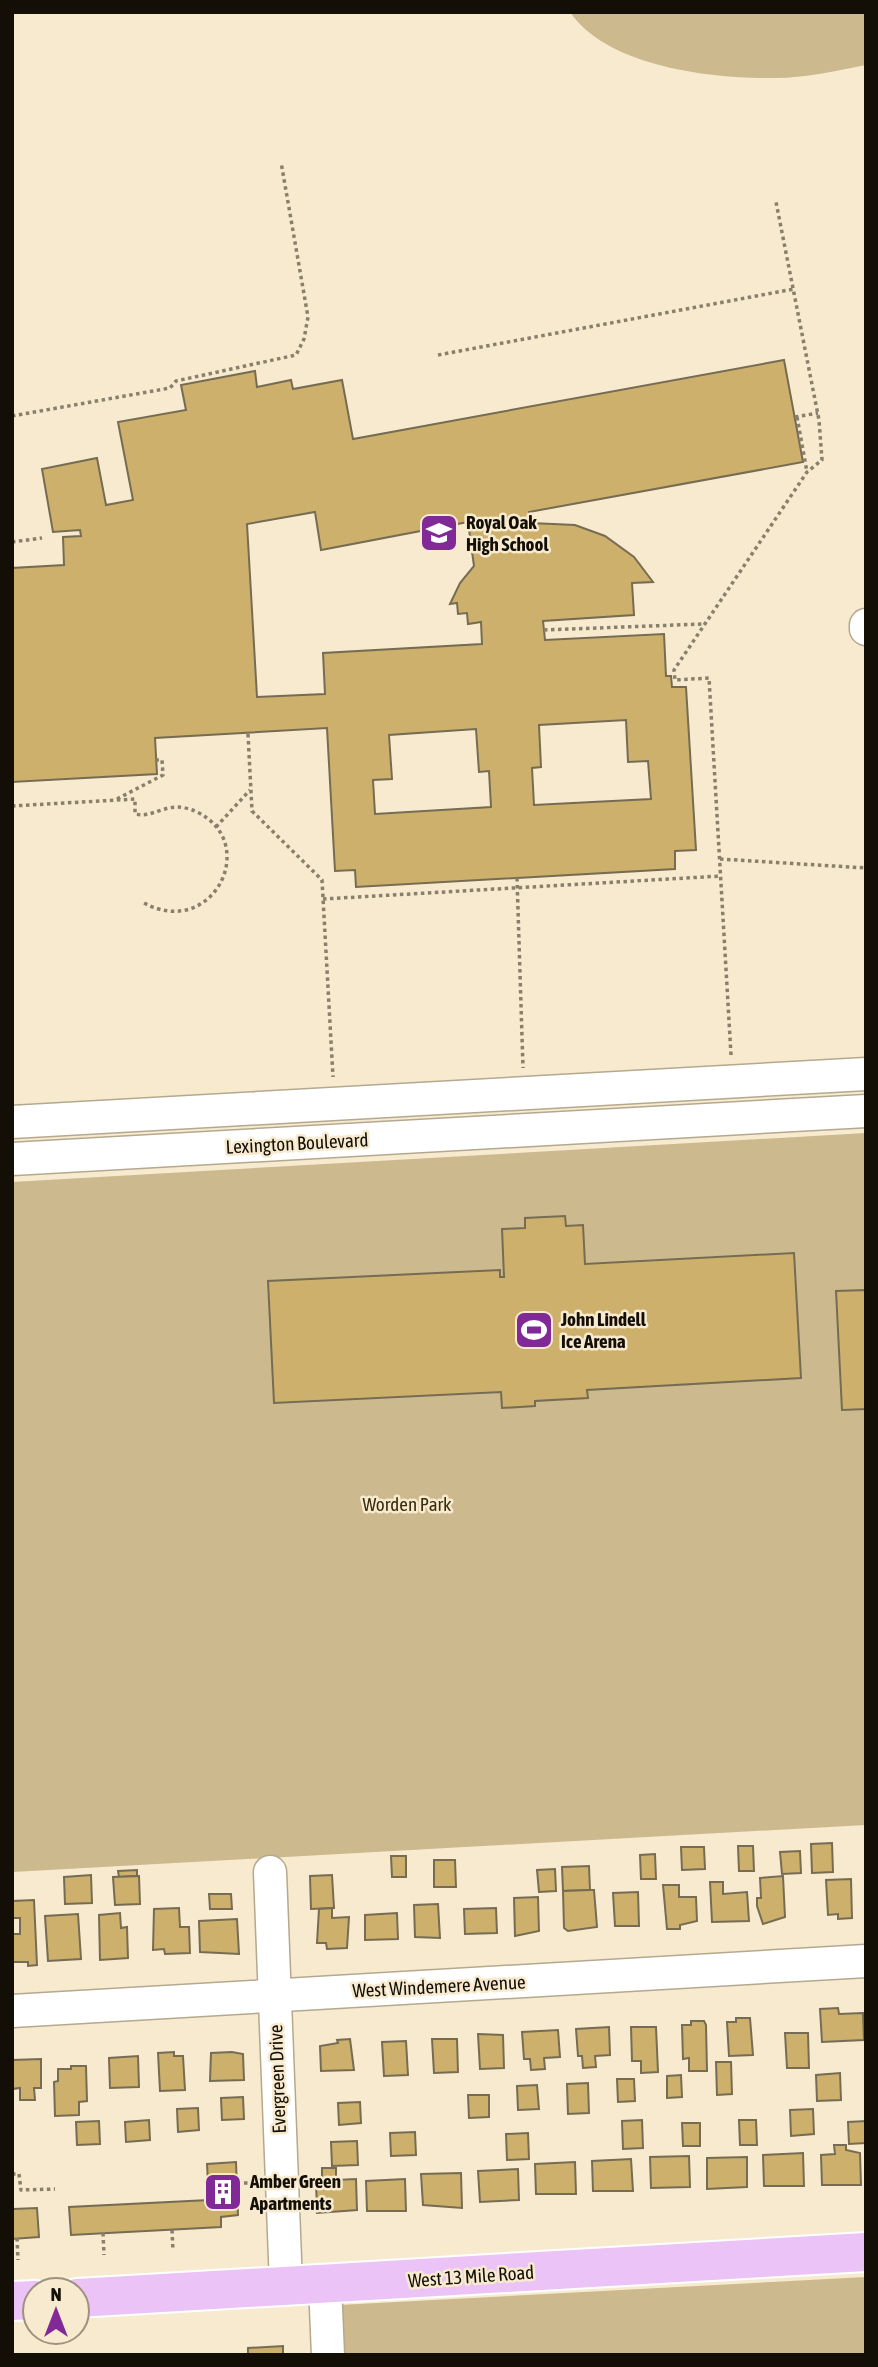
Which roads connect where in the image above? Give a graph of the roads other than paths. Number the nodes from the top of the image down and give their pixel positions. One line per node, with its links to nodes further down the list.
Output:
1 (866, 1074): 2 (street, Lexington Boulevard)
2 (830, 1076): 3 (street, Lexington Boulevard); 6 (street)
3 (600, 1088): 4 (street, Lexington Boulevard); 9 (street)
4 (469, 1095): 7 (street, Lexington Boulevard); 10 (street)
5 (866, 1111): 6 (street, Lexington Boulevard)
6 (833, 1113): 9 (street, Lexington Boulevard)
7 (121, 1115): 8 (street, Lexington Boulevard); 11 (street)
8 (12, 1122)
9 (602, 1126): 10 (street, Lexington Boulevard)
10 (471, 1133): 11 (street, Lexington Boulevard)
11 (122, 1152): 12 (street, Lexington Boulevard)
12 (12, 1159)
13 (270, 1872): 15 (street, Evergreen Drive)
14 (866, 1961): 15 (street, West Windemere Avenue)
15 (275, 1995): 16 (street, West Windemere Avenue); 18 (street, Evergreen Drive)
16 (12, 2011)
17 (866, 2252): 19 (main road, West 13 Mile Road)
18 (286, 2285): 19 (main road, West 13 Mile Road); 20 (main road, West 13 Mile Road)
19 (325, 2285): 21 (street)
20 (91, 2297)
21 (328, 2355)

